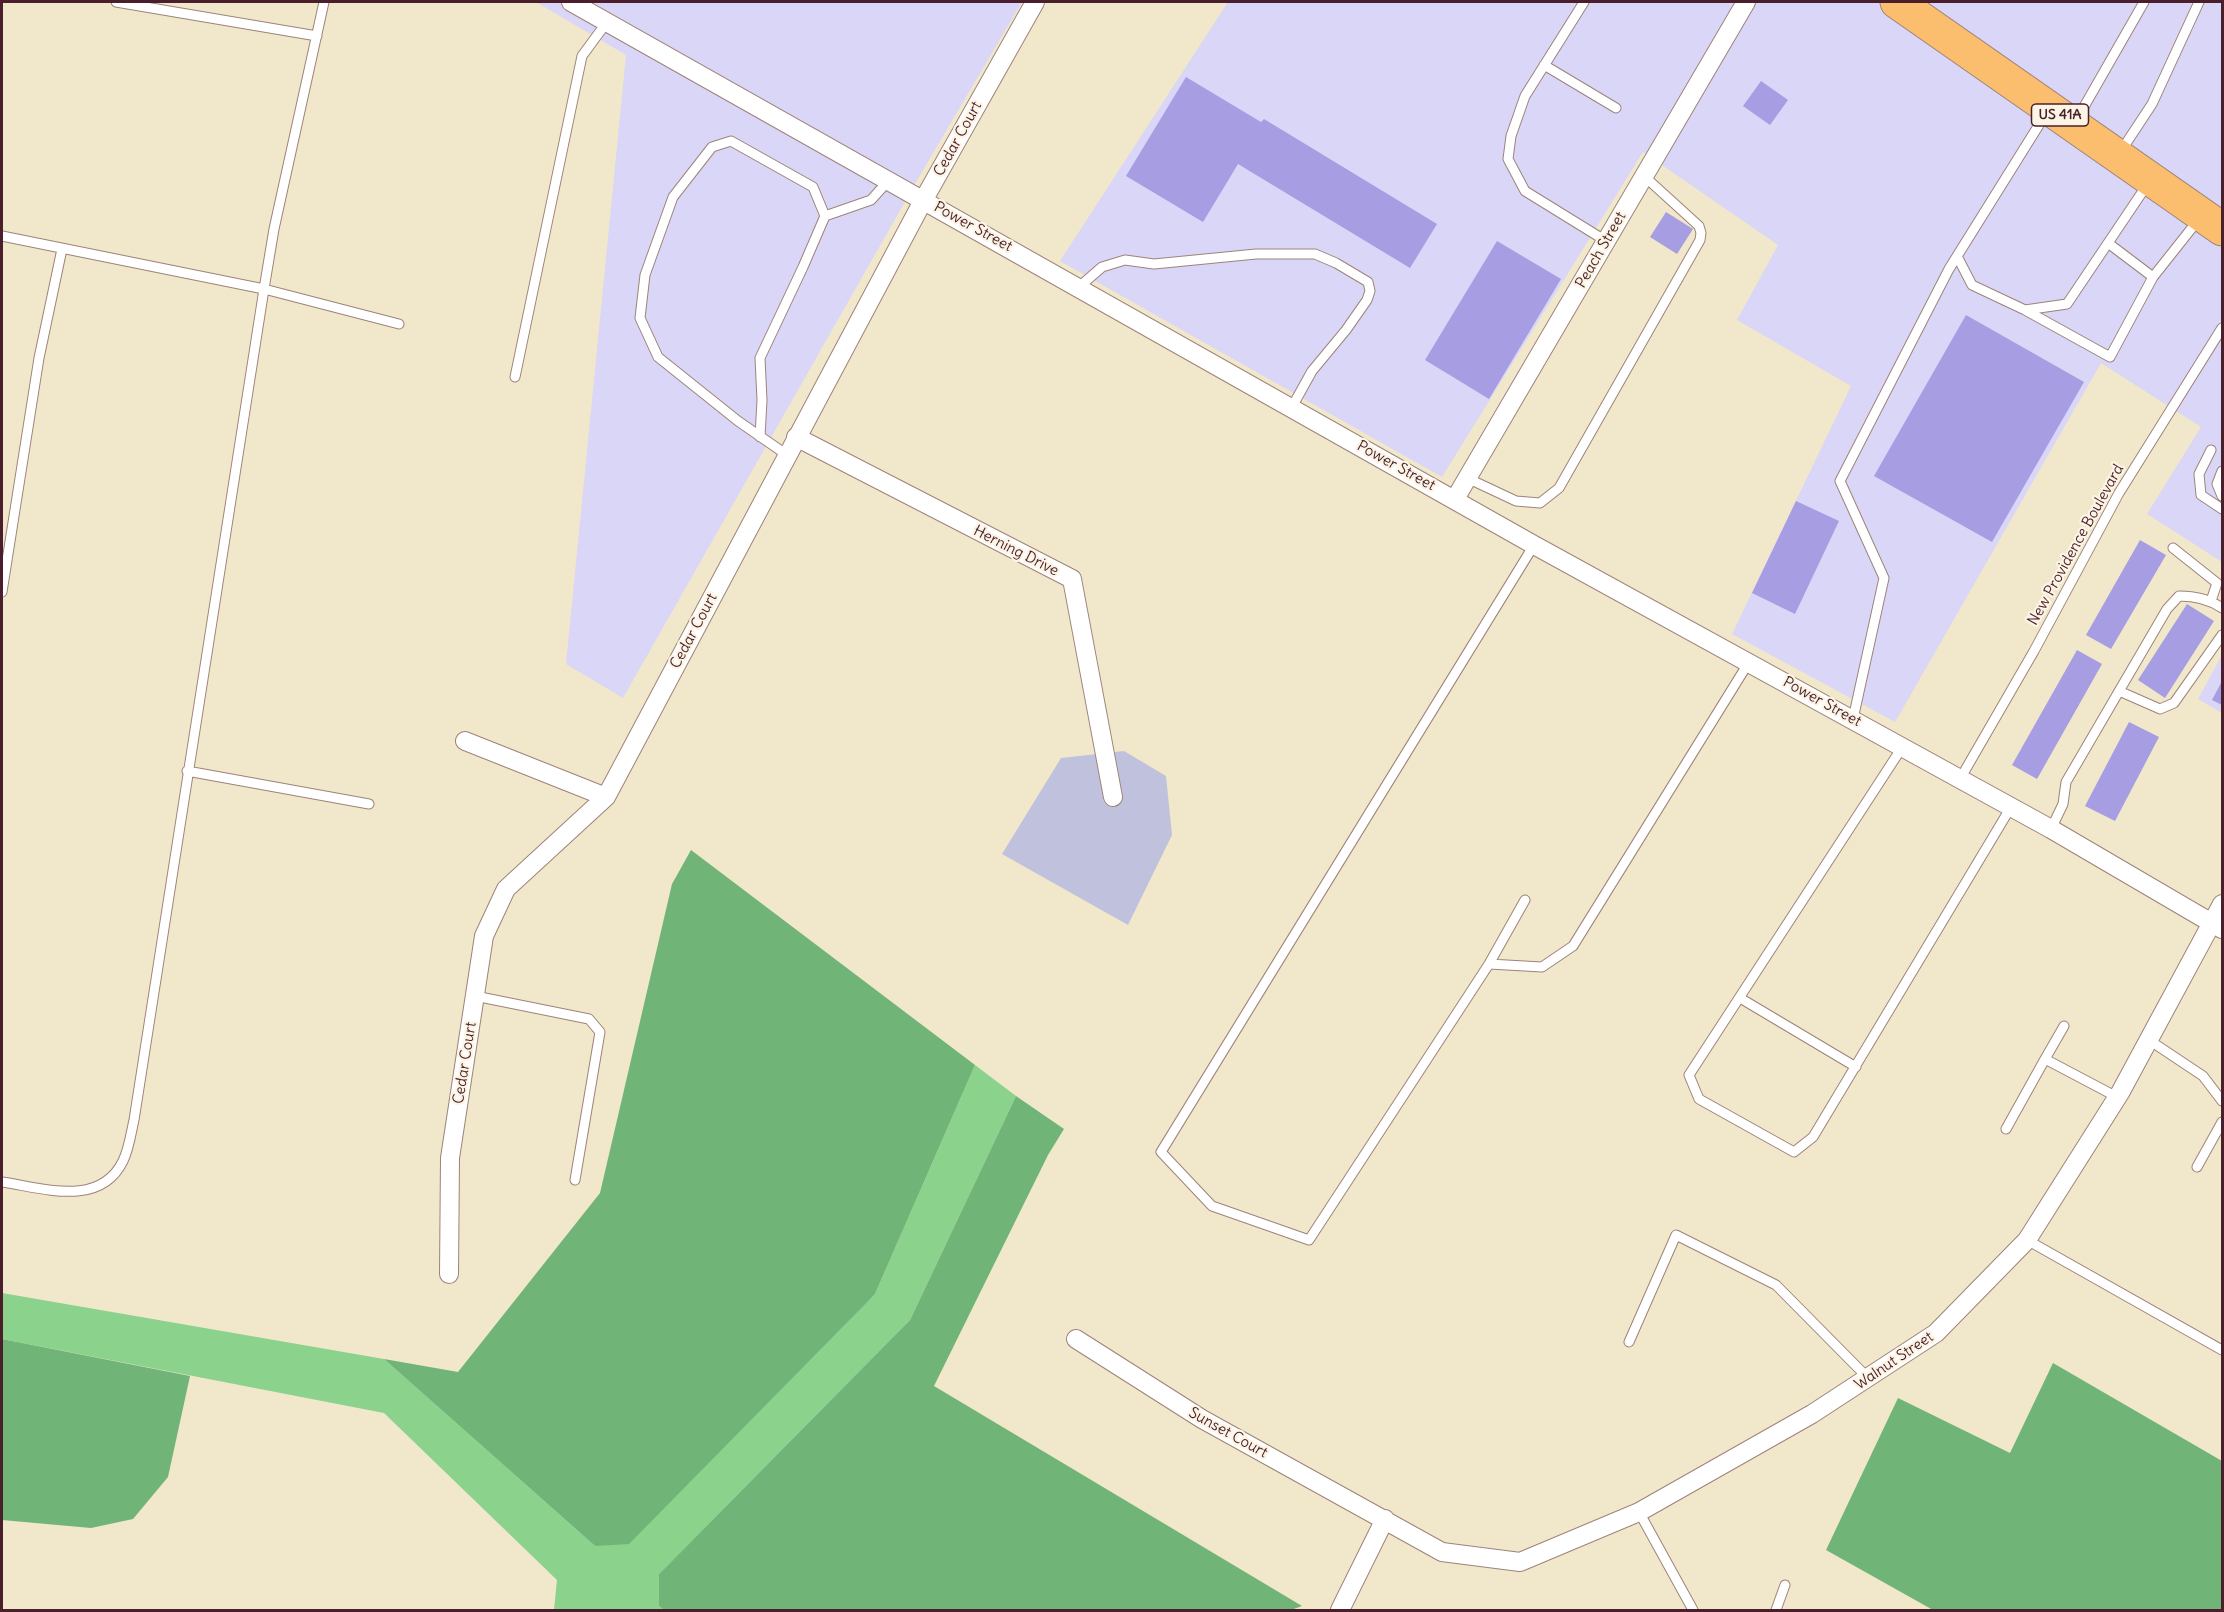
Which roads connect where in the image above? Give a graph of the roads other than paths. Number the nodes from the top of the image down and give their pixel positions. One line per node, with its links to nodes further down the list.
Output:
1 (116, 2): 11 (lane)
2 (324, 2): 11 (lane)
3 (571, 2): 10 (street, Power Street)
4 (1035, 2): 19 (street, Cedar Court)
5 (1584, 2): 12 (lane)
6 (1746, 2): 16 (street, Peach Street)
7 (2144, 2): 14 (lane)
8 (2199, 2): 15 (lane)
9 (1915, 7): 14 (highway, US 41A)
10 (607, 22): 18 (street, Power Street); 33 (lane)
11 (317, 36): 29 (lane)
12 (1544, 65): 13 (lane); 23 (lane)
13 (1616, 108)
14 (2062, 116): 15 (highway, US 41A); 26 (lane)
15 (2118, 156): 17 (highway, US 41A)
16 (1644, 176): 23 (street, Peach Street); 40 (lane)
17 (2152, 179): 21 (highway, US 41A); 24 (lane)
18 (889, 180): 19 (street, Power Street); 20 (lane)
19 (924, 200): 28 (street, Power Street); 36 (street, Cedar Court)
20 (825, 216): 35 (lane); 35 (lane)
21 (2213, 222): 27 (lane)
22 (2, 236): 25 (lane)
23 (1606, 241): 40 (street, Peach Street)
24 (2108, 243): 27 (lane); 30 (lane)
25 (62, 249): 29 (lane); 46 (lane)
26 (1957, 256): 30 (lane); 52 (lane)
27 (2153, 277): 30 (lane)
28 (1079, 287): 34 (street, Power Street); 34 (lane)
29 (264, 289): 31 (lane); 55 (lane)
30 (2025, 310)
31 (399, 324)
32 (2223, 328): 56 (lane, New Providence Boulevard)
33 (514, 377)
34 (1292, 407): 42 (street, Power Street)
35 (760, 437): 38 (lane)
36 (796, 437): 38 (street, Cedar Court); 58 (street, Herning Drive)
37 (2211, 450): 43 (lane)
38 (787, 455): 57 (street, Cedar Court)
39 (2223, 471): 41 (lane)
40 (1467, 478): 42 (street, Peach Street)
41 (2223, 496)
42 (1455, 499): 44 (street, Power Street)
43 (2223, 509)
44 (1534, 545): 50 (street, Power Street); 65 (lane)
45 (2173, 548): 47 (lane)
46 (2, 592)
47 (2211, 601): 48 (lane); 51 (lane)
48 (2223, 608)
49 (2223, 635): 51 (lane)
50 (1749, 662): 52 (street, Power Street); 65 (lane)
51 (2119, 691): 61 (lane)
52 (1853, 719): 54 (street, Power Street)
53 (465, 741): 57 (street)
54 (1903, 746): 56 (street, Power Street); 67 (lane)
55 (187, 771): 59 (lane); 78 (lane)
56 (1960, 779): 60 (street, Power Street)
57 (606, 797): 66 (street, Cedar Court)
58 (1113, 797)
59 (369, 804)
60 (2011, 807): 61 (street, Power Street); 71 (lane)
61 (2051, 829): 64 (street, Power Street)
62 (1525, 900): 65 (lane)
63 (2223, 904): 64 (street, Walnut Street)
64 (2218, 925): 69 (street, Walnut Street)
65 (1489, 964)
66 (475, 996): 77 (lane); 80 (street, Cedar Court)
67 (1740, 998): 71 (lane); 71 (lane)
68 (2064, 1026): 70 (lane)
69 (2149, 1040): 72 (street, Walnut Street); 73 (lane)
70 (2045, 1059): 72 (lane); 75 (lane)
71 (1856, 1067)
72 (2117, 1097): 79 (street, Walnut Street)
73 (2223, 1101)
74 (2223, 1122): 76 (lane)
75 (2006, 1129)
76 (2197, 1167)
77 (575, 1180)
78 (2, 1182)
79 (2027, 1240): 83 (lane); 84 (street, Walnut Street)
80 (448, 1274)
81 (1076, 1339): 86 (street, Sunset Court)
82 (1629, 1342): 84 (lane)
83 (2223, 1350)
84 (1868, 1378): 85 (street, Walnut Street)
85 (1639, 1512): 86 (street, Walnut Street); 89 (lane)
86 (1385, 1519): 88 (street)
87 (1785, 1586): 90 (lane)
88 (1340, 1611)
89 (1693, 1611)
90 (1776, 1611)

